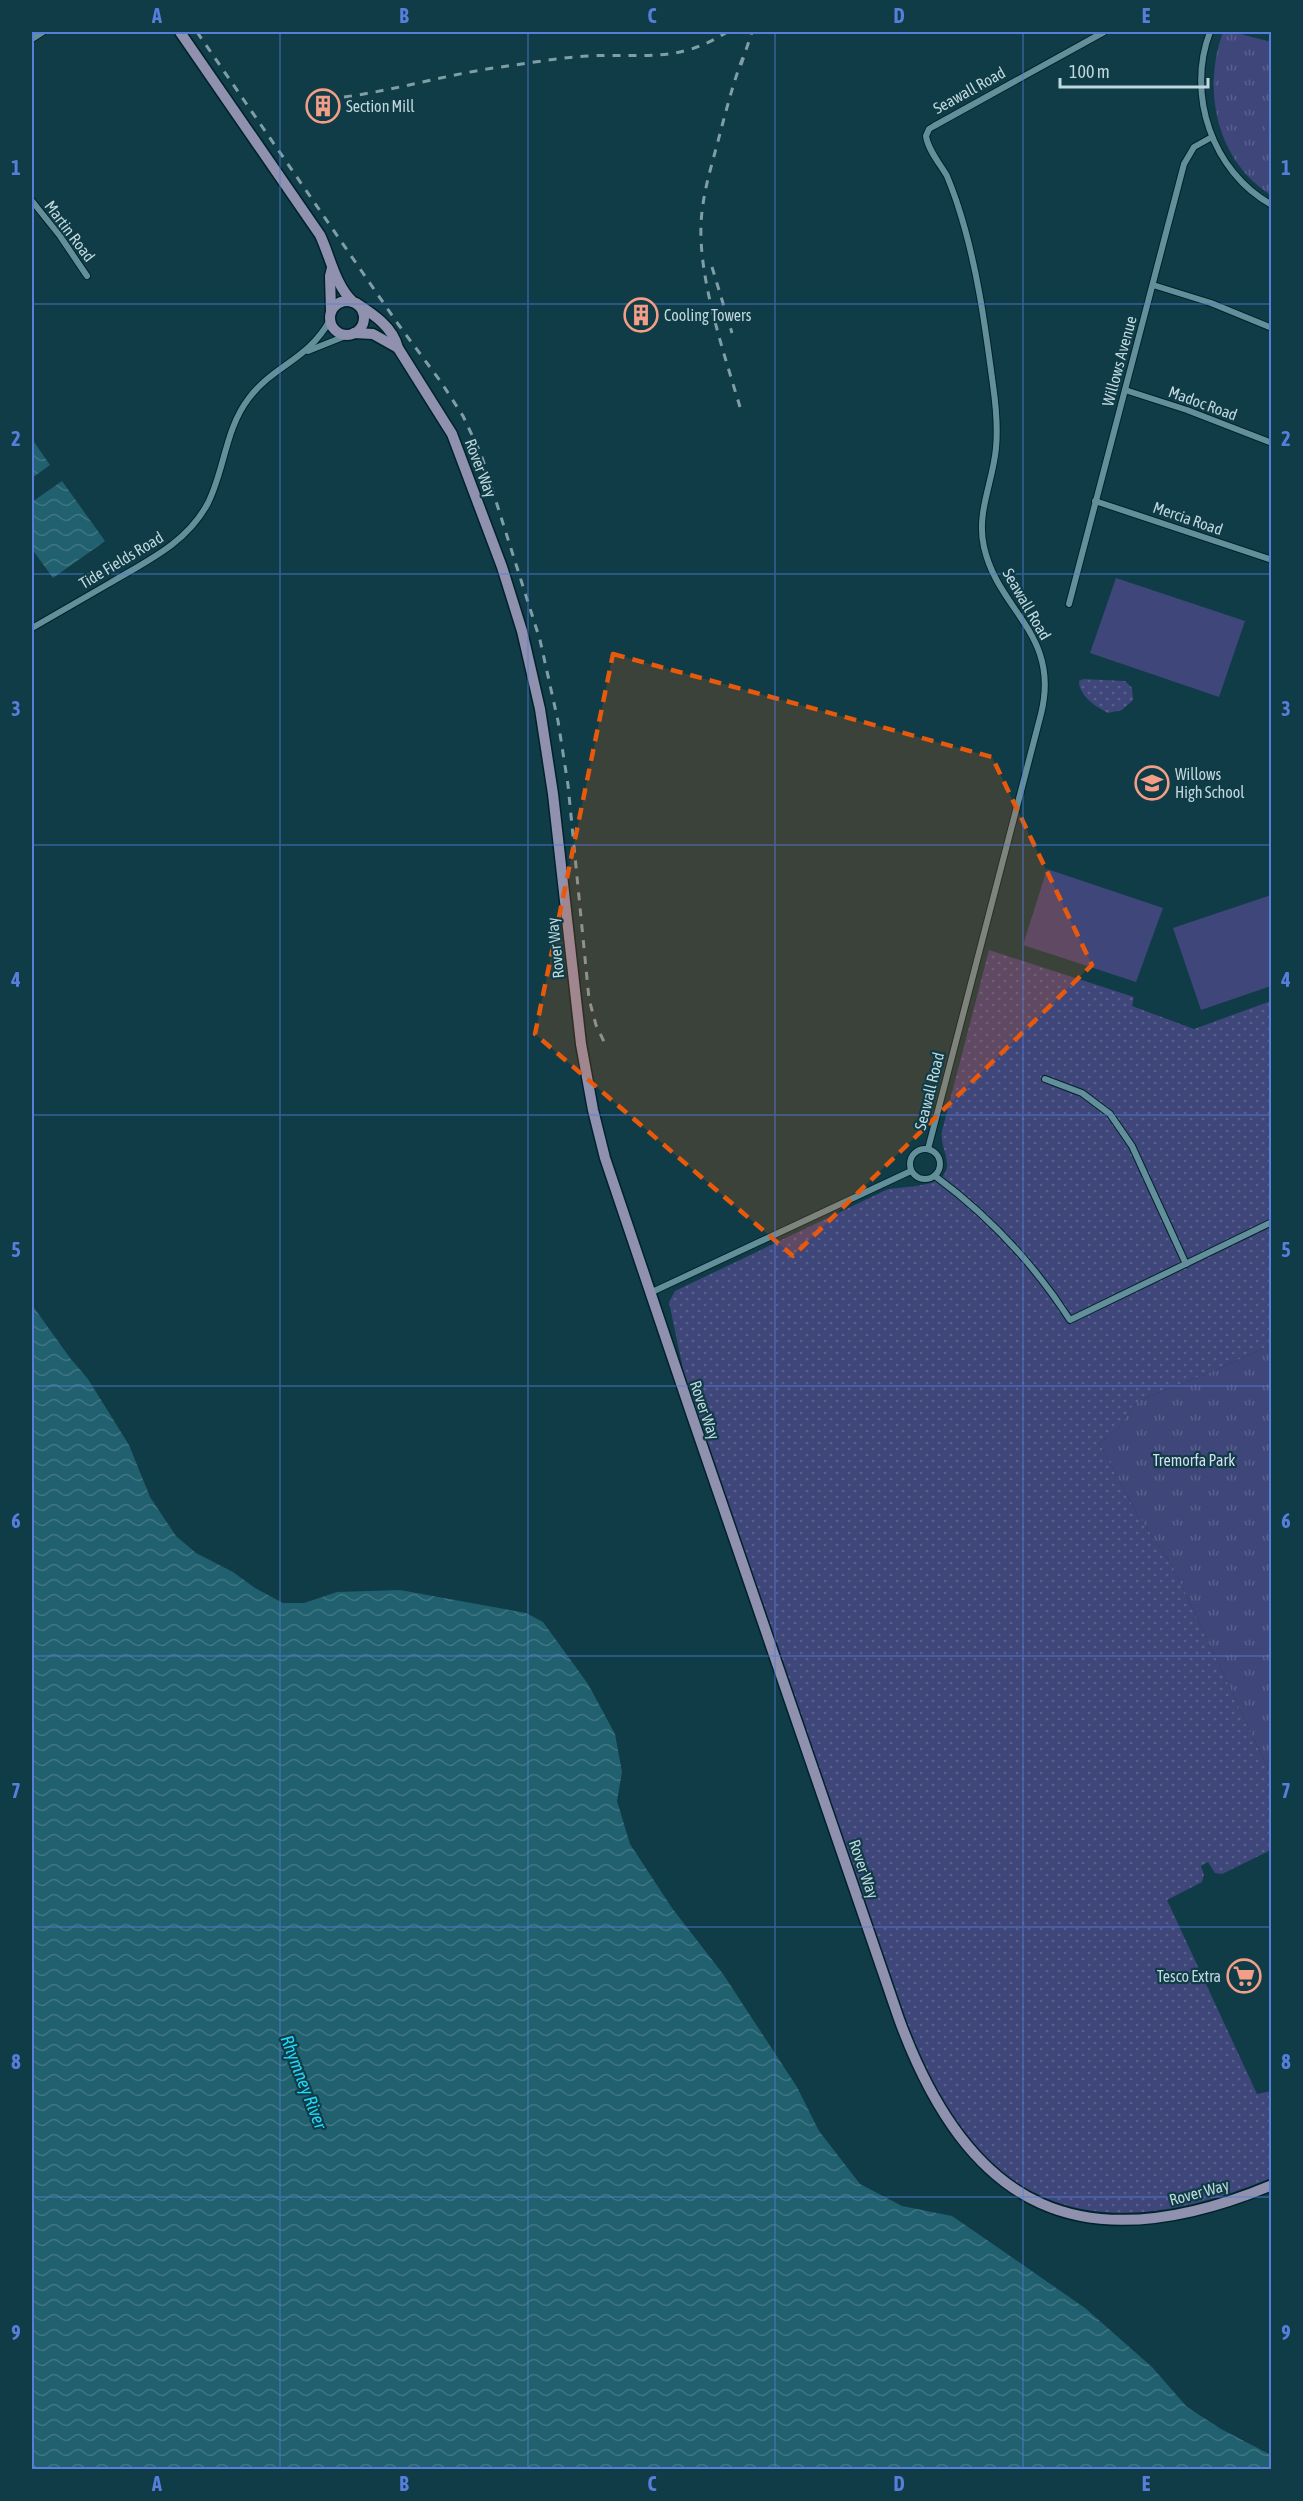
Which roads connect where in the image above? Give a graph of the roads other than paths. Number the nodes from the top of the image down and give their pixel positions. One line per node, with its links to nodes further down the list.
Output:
1 (43, 32): 5 (street)
2 (180, 32): 9 (street, Rover Way)
3 (1104, 32): 25 (street, Seawall Road)
4 (1210, 32): 6 (street)
5 (32, 39)
6 (1212, 137): 8 (street); 11 (street, Willows Avenue)
7 (32, 201): 10 (street, Martin Road)
8 (1272, 205)
9 (332, 268): 12 (street, Rover Way); 13 (street, Rover Way)
10 (87, 276)
11 (1153, 285): 14 (street); 18 (street, Willows Avenue)
12 (355, 302): 13 (street); 15 (street); 16 (street, Rover Way)
13 (330, 315): 15 (street); 17 (street, Tide Fields Road)
14 (1272, 328)
15 (351, 334): 16 (street, Rover Way); 17 (street, Tide Fields Road)
16 (398, 348): 30 (street, Rover Way)
17 (305, 352): 23 (street, Tide Fields Road)
18 (1125, 390): 19 (street, Madoc Road); 20 (street, Willows Avenue)
19 (1272, 443)
20 (1095, 501): 21 (street, Mercia Road); 22 (street, Willows Avenue)
21 (1272, 560)
22 (1069, 604)
23 (32, 628)
24 (1045, 1079): 29 (street)
25 (928, 1149): 26 (street); 27 (street)
26 (911, 1171): 27 (street); 30 (street)
27 (935, 1176): 29 (street)
28 (1272, 1222): 29 (street)
29 (1186, 1264)
30 (652, 1292): 31 (street, Rover Way)
31 (1272, 2185)

